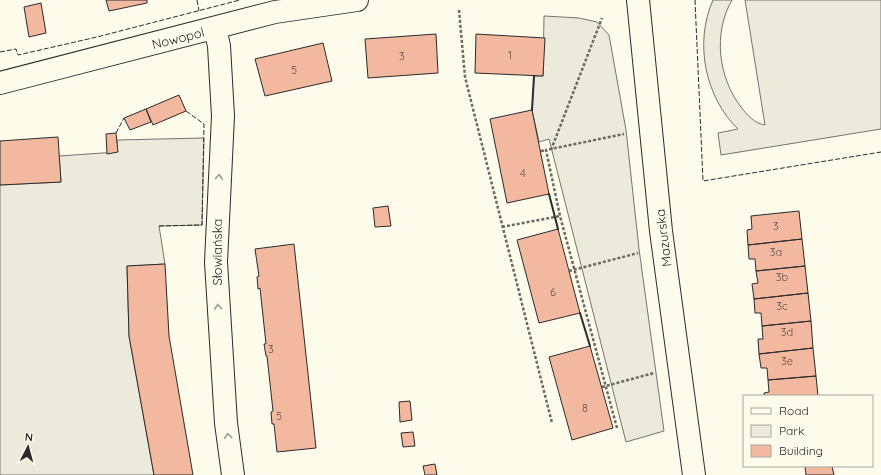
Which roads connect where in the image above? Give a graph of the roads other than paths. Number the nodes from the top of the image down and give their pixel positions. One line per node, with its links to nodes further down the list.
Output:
1 (357, 0): 3 (street, Nowopol)
2 (638, 0): 6 (street, Mazurska)
3 (215, 28): 4 (street, Nowopol); 5 (street, Słowiańska, one-way to 3)
4 (0, 83)
5 (233, 475)
6 (694, 475)

